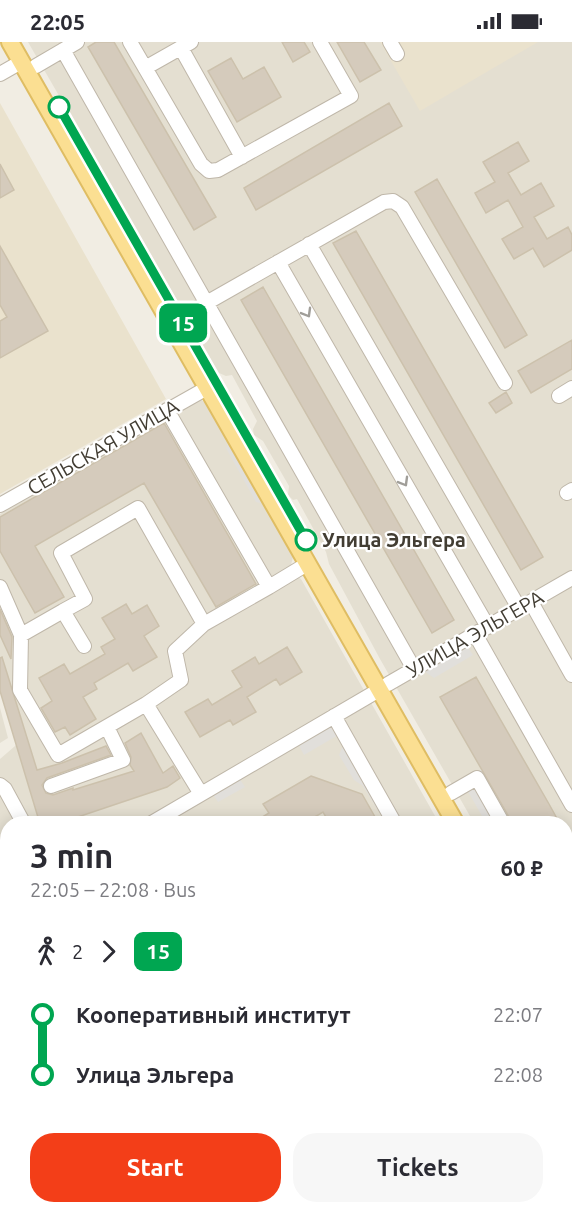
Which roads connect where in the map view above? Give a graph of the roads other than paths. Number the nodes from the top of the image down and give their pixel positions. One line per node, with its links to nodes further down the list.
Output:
1 (10, 42): 8 (main road)
2 (22, 42): 8 (main road)
3 (77, 42): 7 (street)
4 (130, 42): 9 (street)
5 (320, 42): 11 (street)
6 (186, 45): 9 (street); 11 (street)
7 (63, 50): 8 (street); 14 (street)
8 (29, 64): 10 (street); 15 (main road)
9 (145, 68): 11 (street)
10 (0, 74)
11 (242, 157)
12 (309, 244): 13 (street); 16 (street); 26 (street)
13 (278, 262): 14 (street); 29 (street, one-way to 29)
14 (205, 303): 15 (street); 33 (street)
15 (175, 321): 17 (main road)
16 (505, 383)
17 (211, 385): 20 (street, СЕЛЬСКАЯ УЛИЦА); 22 (main road); 35 (main road)
18 (572, 388): 19 (street)
19 (560, 396)
20 (167, 410): 21 (street, СЕЛЬСКАЯ УЛИЦА); 25 (street)
21 (0, 505)
22 (308, 564): 25 (street); 35 (main road)
23 (572, 578): 26 (street, УЛИЦА ЭЛЬГЕРА)
24 (0, 587): 31 (street)
25 (269, 587): 28 (street)
26 (525, 605): 29 (street, УЛИЦА ЭЛЬГЕРА); 34 (street)
27 (63, 611): 28 (street); 31 (street); 32 (street)
28 (204, 624): 36 (street)
29 (488, 627): 30 (street, УЛИЦА ЭЛЬГЕРА)
30 (475, 634): 33 (street, УЛИЦА ЭЛЬГЕРА); 43 (street)
31 (21, 635): 38 (street)
32 (84, 646)
33 (414, 669): 35 (street, УЛИЦА ЭЛЬГЕРА)
34 (572, 675)
35 (384, 687): 37 (street, УЛИЦА ЭЛЬГЕРА); 41 (main road); 47 (main road)
36 (146, 704): 38 (street); 42 (street)
37 (334, 716): 42 (street, УЛИЦА ЭЛЬГЕРА); 46 (street)
38 (107, 727): 40 (street)
39 (0, 785): 44 (street)
40 (51, 786)
41 (451, 793): 48 (main road); 49 (street)
42 (201, 794): 45 (street, УЛИЦА ЭЛЬГЕРА)
43 (572, 805)
44 (20, 816)
45 (166, 816)
46 (390, 816)
47 (452, 816)
48 (464, 816)
49 (498, 816)

